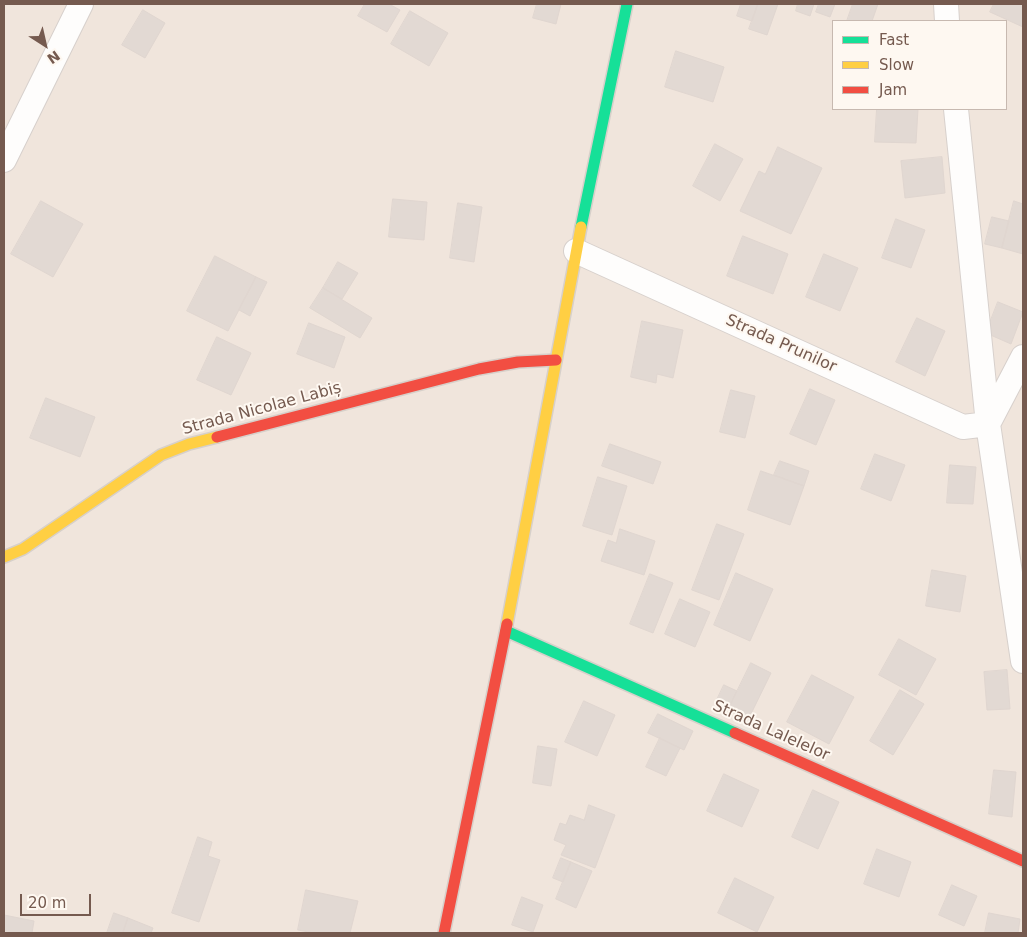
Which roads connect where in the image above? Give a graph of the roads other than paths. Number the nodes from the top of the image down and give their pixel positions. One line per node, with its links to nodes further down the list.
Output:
1 (81, 4): 6 (street)
2 (627, 4): 7 (main road)
3 (946, 4): 4 (street)
4 (947, 20)
5 (956, 110): 10 (street)
6 (4, 160)
7 (576, 251): 9 (main road); 10 (street, Strada Prunilor)
8 (1023, 357): 10 (street)
9 (556, 360): 11 (main road, Strada Nicolae Labiș); 12 (main road)
10 (988, 424): 13 (street)
11 (4, 556)
12 (506, 631): 14 (main road, Strada Lalelelor); 15 (main road)
13 (1023, 661)
14 (1023, 861)
15 (444, 933)

